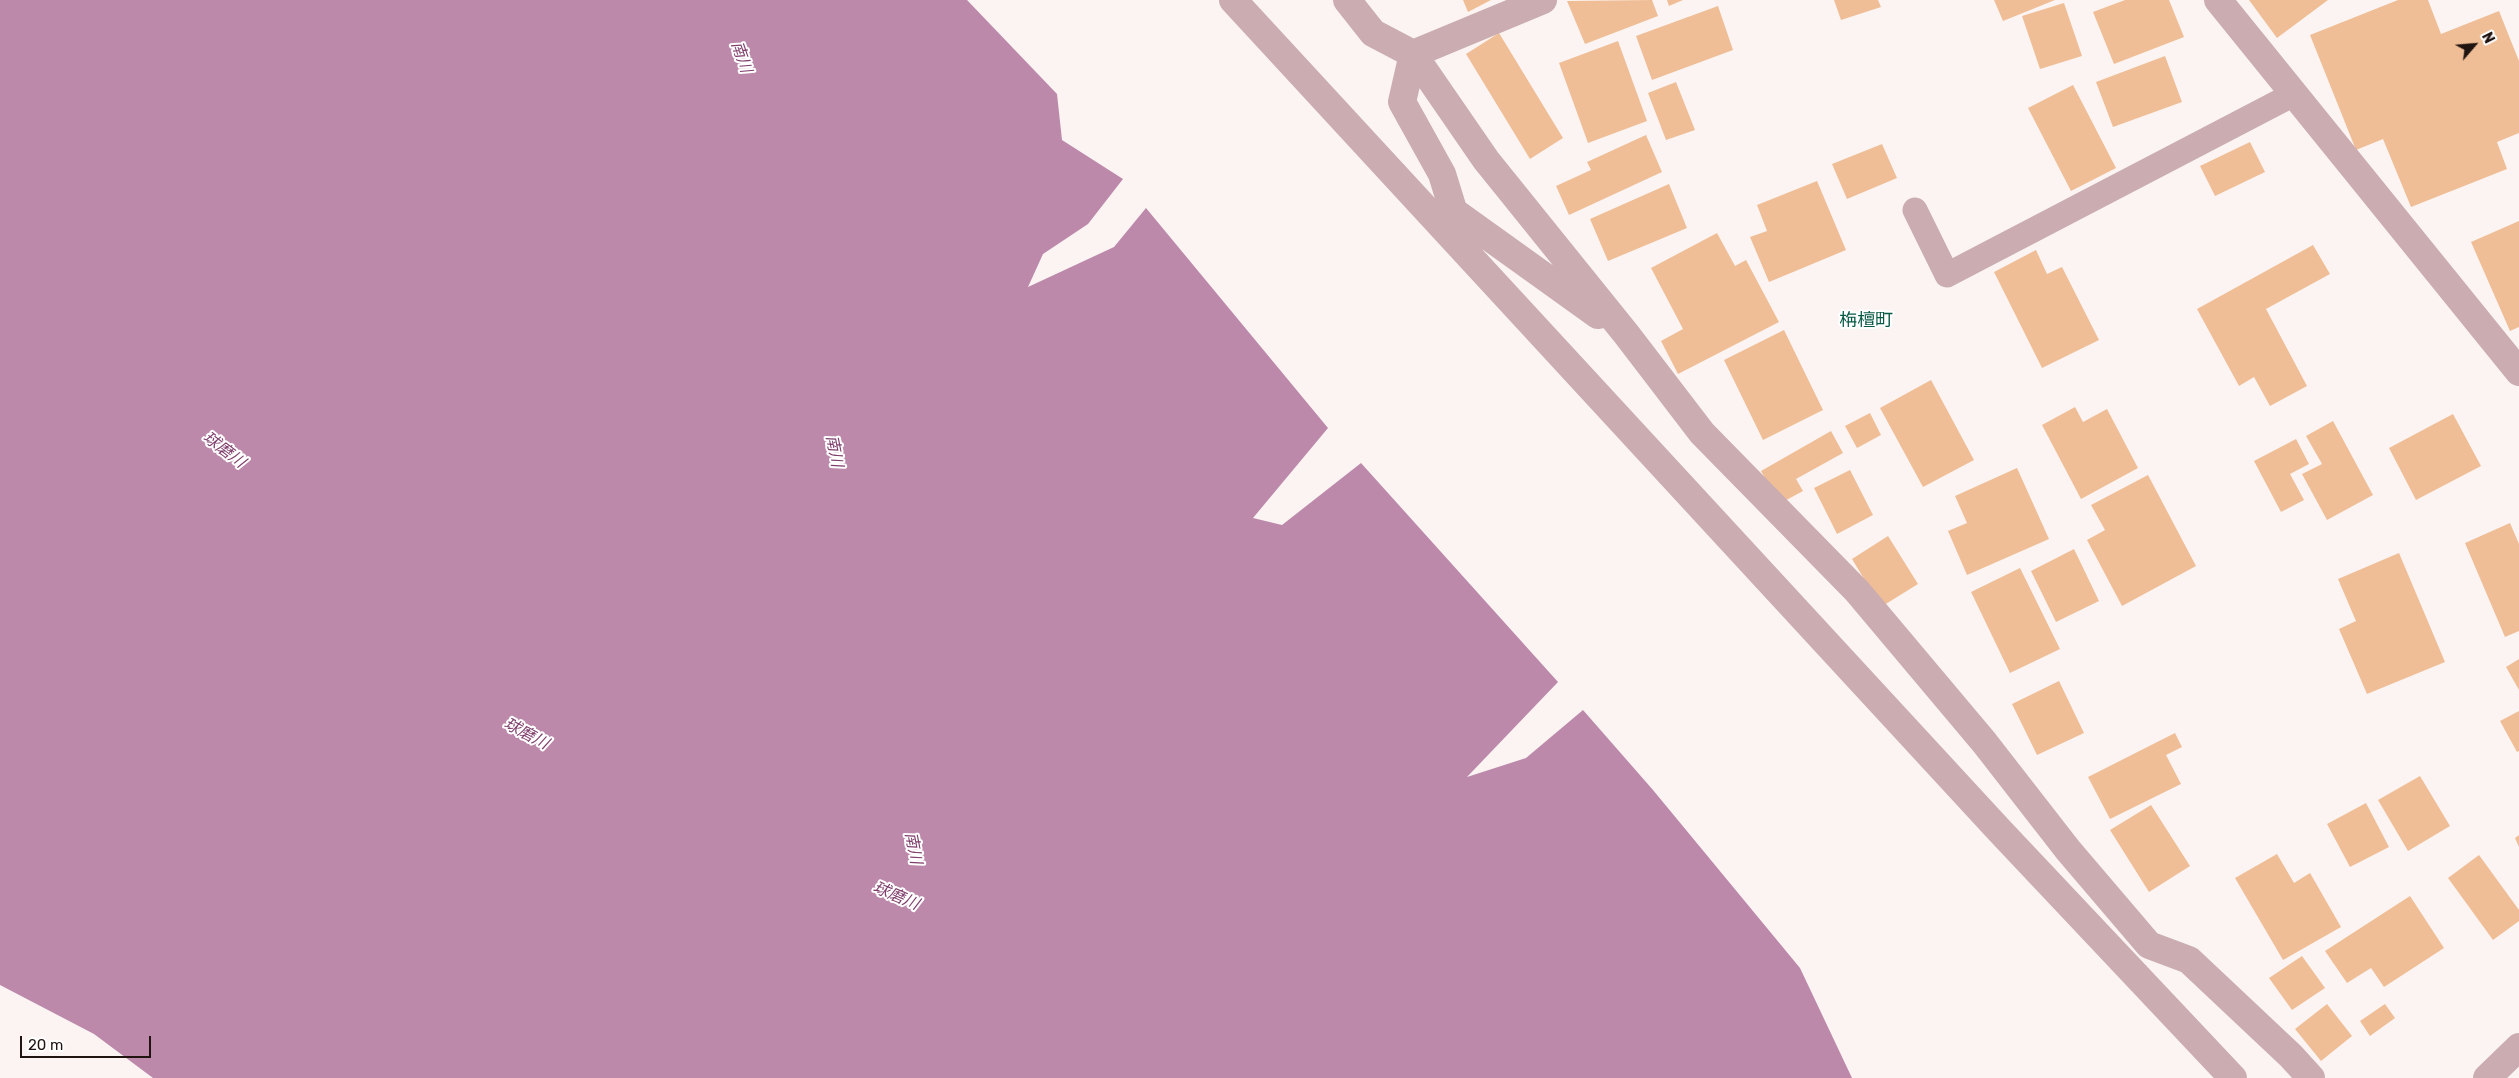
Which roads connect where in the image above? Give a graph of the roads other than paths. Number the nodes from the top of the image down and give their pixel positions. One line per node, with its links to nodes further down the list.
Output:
1 (1233, 0): 9 (street)
2 (1348, 0): 5 (street)
3 (1543, 0): 5 (street)
4 (2218, 0): 6 (street)
5 (1413, 54): 8 (street); 10 (street)
6 (2294, 94): 7 (lane); 11 (street)
7 (1915, 210)
8 (1453, 211): 9 (street); 10 (street)
9 (1466, 252): 13 (street)
10 (1627, 335): 14 (street)
11 (2519, 372)
12 (2519, 1047): 15 (street)
13 (2234, 1078)
14 (2311, 1078)
15 (2486, 1078)

